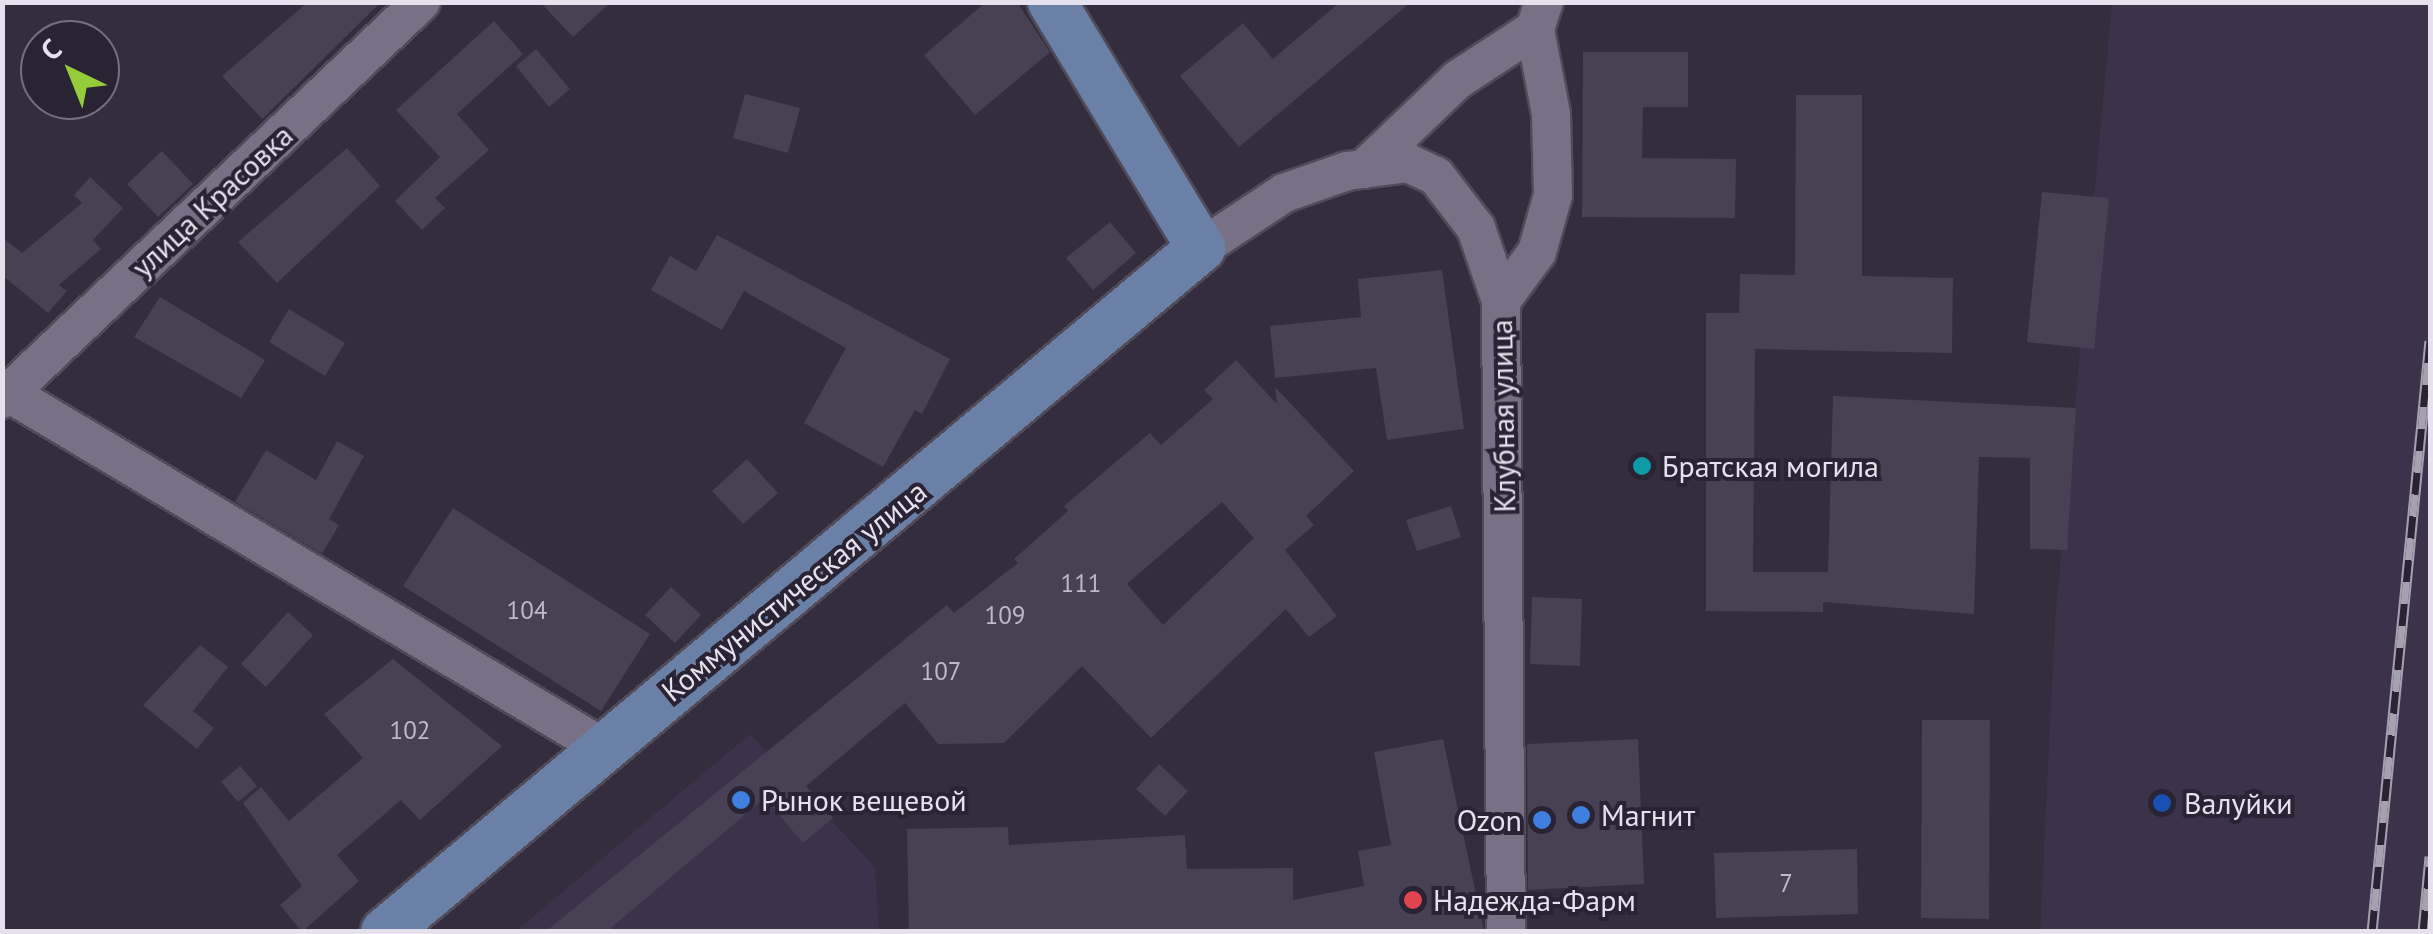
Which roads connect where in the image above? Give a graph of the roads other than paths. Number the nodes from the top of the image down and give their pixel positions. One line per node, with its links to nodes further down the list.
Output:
1 (421, 2): 7 (street, улица Красовка)
2 (1052, 2): 5 (main road)
3 (1540, 16): 4 (street); 6 (street)
4 (1364, 168): 5 (street, Клубная улица); 6 (street, Клубная улица)
5 (1201, 248): 8 (main road, Коммунистическая улица)
6 (1501, 300): 10 (street, Клубная улица)
7 (6, 393): 8 (street)
8 (602, 746): 9 (main road, Коммунистическая улица)
9 (385, 932)
10 (1506, 932)

